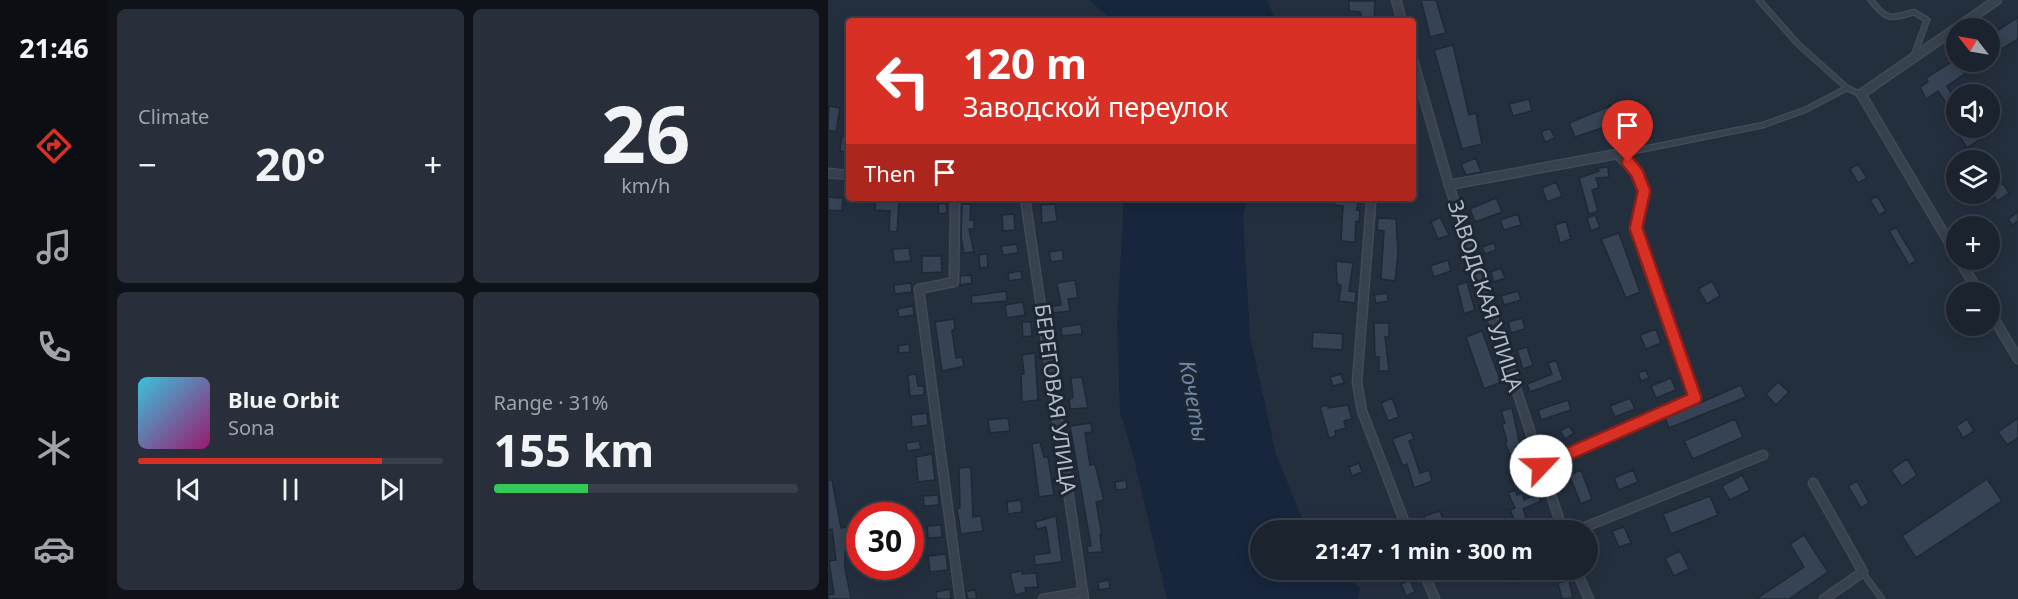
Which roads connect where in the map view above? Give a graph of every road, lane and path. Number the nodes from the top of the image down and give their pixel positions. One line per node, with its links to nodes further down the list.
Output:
1 (1396, 0): 5 (street)
2 (1759, 0): 8 (lane)
3 (1871, 0): 6 (lane)
4 (1996, 0): 6 (street)
5 (1401, 18)
6 (1913, 58): 9 (street)
7 (1416, 70): 13 (street, ЗАВОДСКАЯ УЛИЦА)
8 (1847, 88): 9 (lane); 10 (lane)
9 (1861, 94): 17 (street)
10 (1617, 154): 13 (street); 21 (street)
11 (828, 173): 12 (street)
12 (846, 176)
13 (1449, 185): 21 (street, ЗАВОДСКАЯ УЛИЦА)
14 (955, 201): 30 (street)
15 (1025, 201): 29 (street, БЕРЕГОВАЯ УЛИЦА)
16 (1371, 204): 23 (street)
17 (1946, 237)
18 (2000, 329): 19 (street)
19 (2018, 359)
20 (1763, 455): 25 (street)
21 (1541, 466): 24 (street, ЗАВОДСКАЯ УЛИЦА)
22 (1813, 483): 26 (street)
23 (1404, 520)
24 (1559, 520)
25 (1598, 522)
26 (1863, 572): 34 (street); 35 (lane)
27 (1428, 580): 32 (street)
28 (1580, 580): 33 (street)
29 (1084, 595): 31 (street)
30 (960, 599)
31 (1043, 599)
32 (1435, 599)
33 (1589, 599)
34 (1824, 599)
35 (1882, 599)

